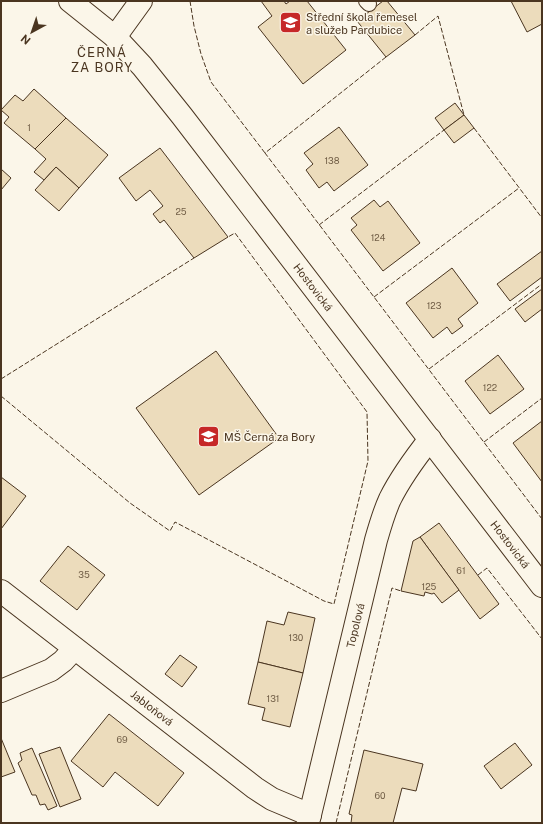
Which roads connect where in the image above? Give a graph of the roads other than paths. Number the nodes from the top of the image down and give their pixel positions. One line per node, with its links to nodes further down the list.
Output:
1 (70, 1): 3 (street, Hostovická)
2 (141, 1): 3 (street)
3 (115, 37): 4 (street, Hostovická)
4 (430, 439): 5 (street, Hostovická); 9 (street, Topolová)
5 (542, 586)
6 (1, 591): 7 (street, Jabloňová)
7 (74, 649): 8 (street); 9 (street, Jabloňová)
8 (1, 691)
9 (309, 819)

